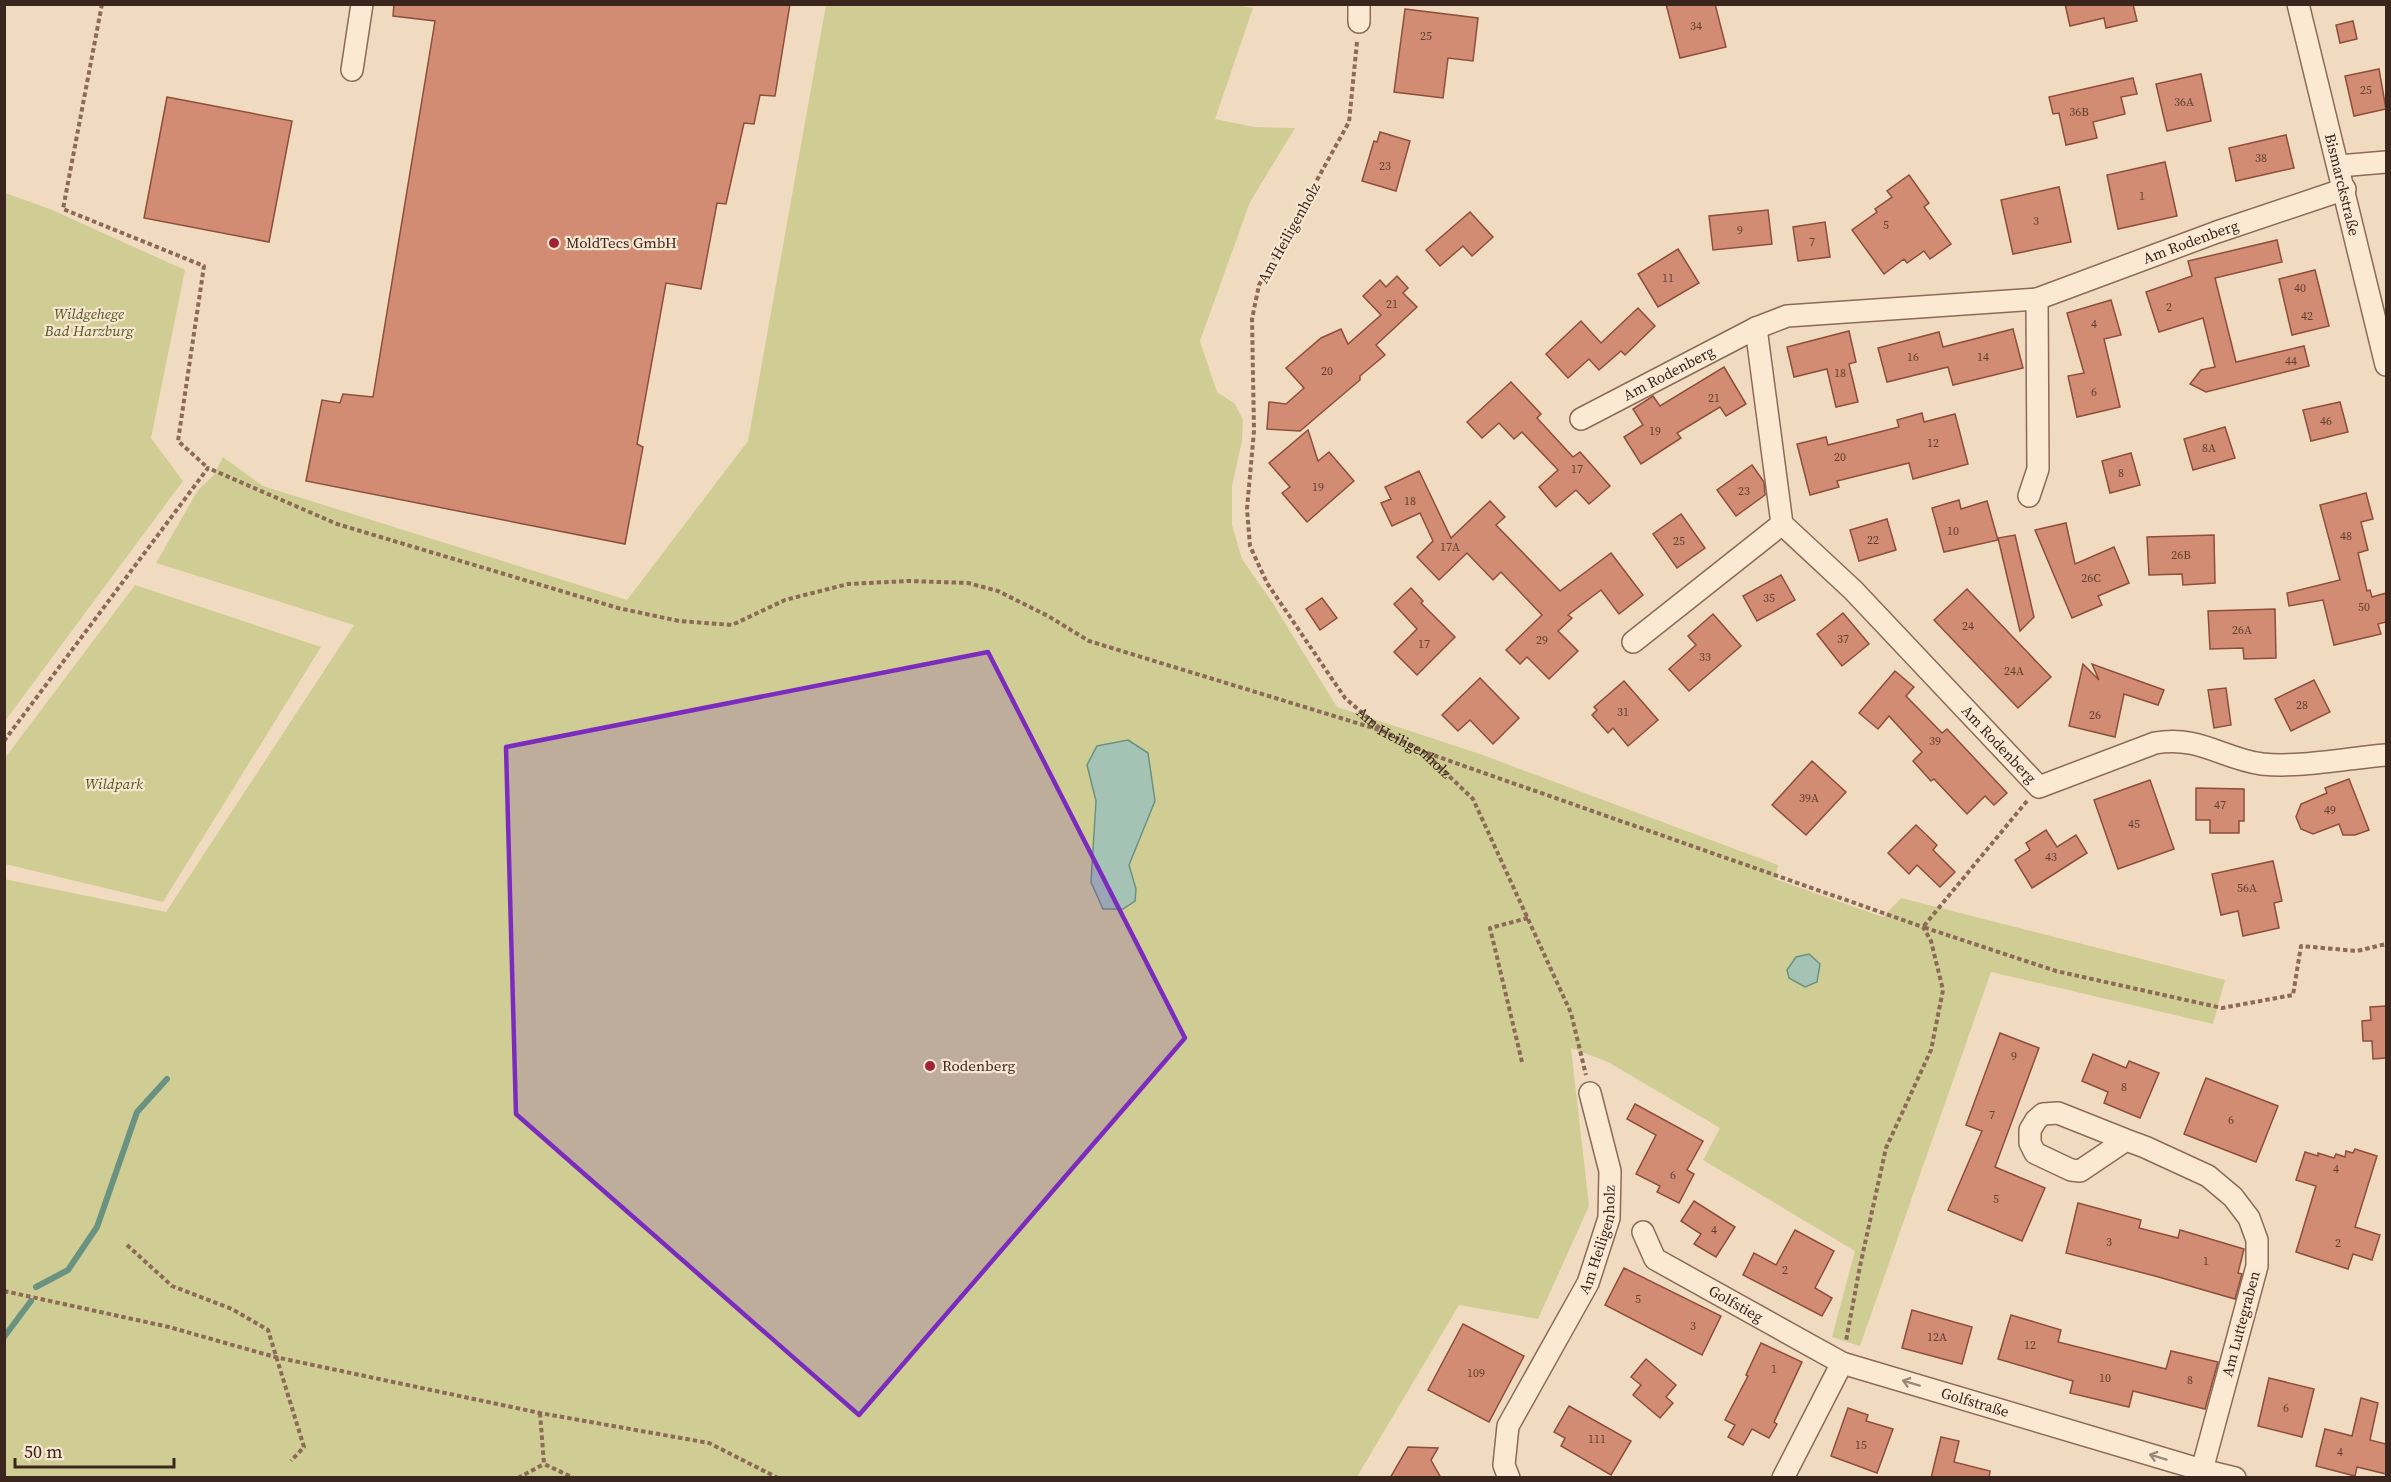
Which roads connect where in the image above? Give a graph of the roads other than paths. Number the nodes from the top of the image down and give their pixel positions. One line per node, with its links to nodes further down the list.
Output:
1 (362, 4): 3 (street)
2 (2298, 4): 5 (street, Bismarckstraße)
3 (352, 70)
4 (2386, 162): 5 (street)
5 (2339, 166): 6 (street, Bismarckstraße)
6 (2344, 189): 7 (street, Am Rodenberg); 9 (street, Bismarckstraße)
7 (2037, 299): 8 (street, Am Rodenberg); 11 (street)
8 (1756, 328): 10 (street, Am Rodenberg); 12 (street)
9 (2386, 365)
10 (1581, 419)
11 (2029, 496)
12 (1782, 524): 13 (street); 14 (street, Am Rodenberg)
13 (1633, 642)
14 (2386, 755)
15 (1590, 1093): 20 (street, Am Heiligenholz)
16 (2126, 1140): 19 (street, Am Luttegraben)
17 (1643, 1232): 18 (street, Golfstieg)
18 (1842, 1363): 19 (street, Golfstraße, one-way to 18); 21 (street)
19 (2202, 1470): 22 (street, Golfstraße)
20 (1509, 1478)
21 (1783, 1478)
22 (2235, 1478)

